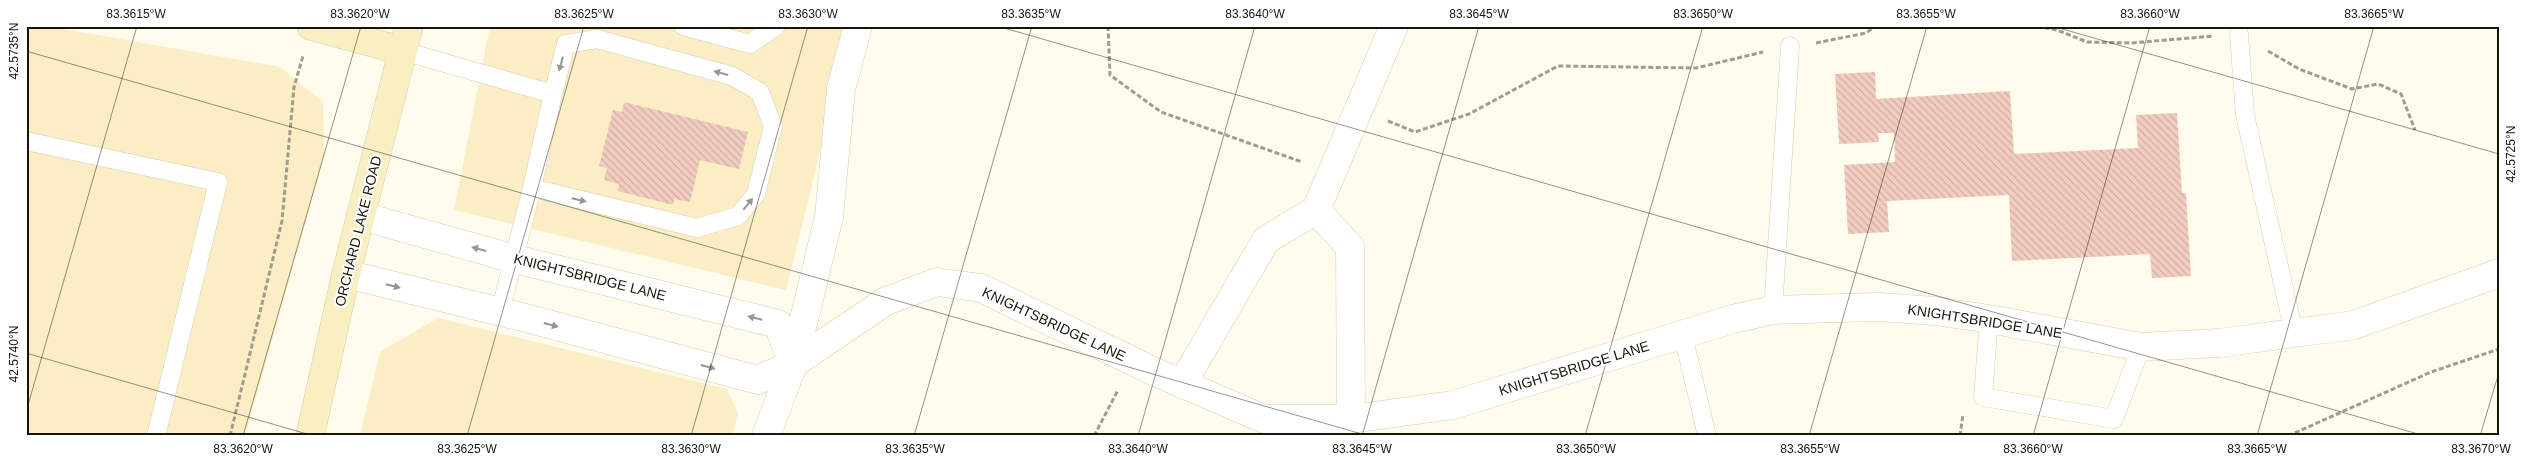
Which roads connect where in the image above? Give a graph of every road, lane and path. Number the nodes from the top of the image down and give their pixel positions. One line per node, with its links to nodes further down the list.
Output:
1 (311, 26): 9 (main road)
2 (683, 26): 3 (lane)
3 (776, 26)
4 (858, 26): 30 (street)
5 (1108, 26): 15 (path)
6 (1394, 26): 13 (street)
7 (1876, 26): 10 (path)
8 (2239, 34): 25 (lane)
9 (406, 39): 12 (lane); 18 (main road, ORCHARD LAKE ROAD)
10 (1790, 46): 13 (path); 22 (lane)
11 (304, 52): 35 (path)
12 (553, 94): 16 (lane); 16 (lane, one-way to 12)
13 (1358, 108): 15 (street)
14 (26, 141): 34 (lane)
15 (1331, 172): 17 (street)
16 (532, 188): 19 (lane)
17 (1316, 210): 31 (street); 32 (street)
18 (361, 216): 19 (street, KNIGHTSBRIDGE LANE, one-way to 18); 21 (main road, ORCHARD LAKE ROAD)
19 (515, 259): 23 (lane); 30 (street, KNIGHTSBRIDGE LANE, one-way to 19)
20 (2499, 273): 25 (street, KNIGHTSBRIDGE LANE)
21 (346, 274): 23 (street, KNIGHTSBRIDGE LANE, one-way to 23); 36 (main road, ORCHARD LAKE ROAD)
22 (1773, 310): 24 (street, KNIGHTSBRIDGE LANE); 26 (street, KNIGHTSBRIDGE LANE)
23 (500, 312): 30 (street, KNIGHTSBRIDGE LANE, one-way to 30)
24 (1989, 318): 27 (street, KNIGHTSBRIDGE LANE); 27 (lane)
25 (2294, 333): 27 (street, KNIGHTSBRIDGE LANE)
26 (1683, 334): 32 (street, KNIGHTSBRIDGE LANE); 39 (lane)
27 (2141, 346)
28 (2499, 349): 40 (path)
29 (1132, 361): 30 (street, KNIGHTSBRIDGE LANE); 31 (street, KNIGHTSBRIDGE LANE); 38 (path)
30 (793, 364): 37 (street)
31 (1182, 384): 33 (street, KNIGHTSBRIDGE LANE)
32 (1352, 418): 33 (street, KNIGHTSBRIDGE LANE)
33 (1265, 428)
34 (156, 436)
35 (230, 436)
36 (310, 436)
37 (766, 436)
38 (1094, 436)
39 (1707, 436)
40 (2288, 436)

